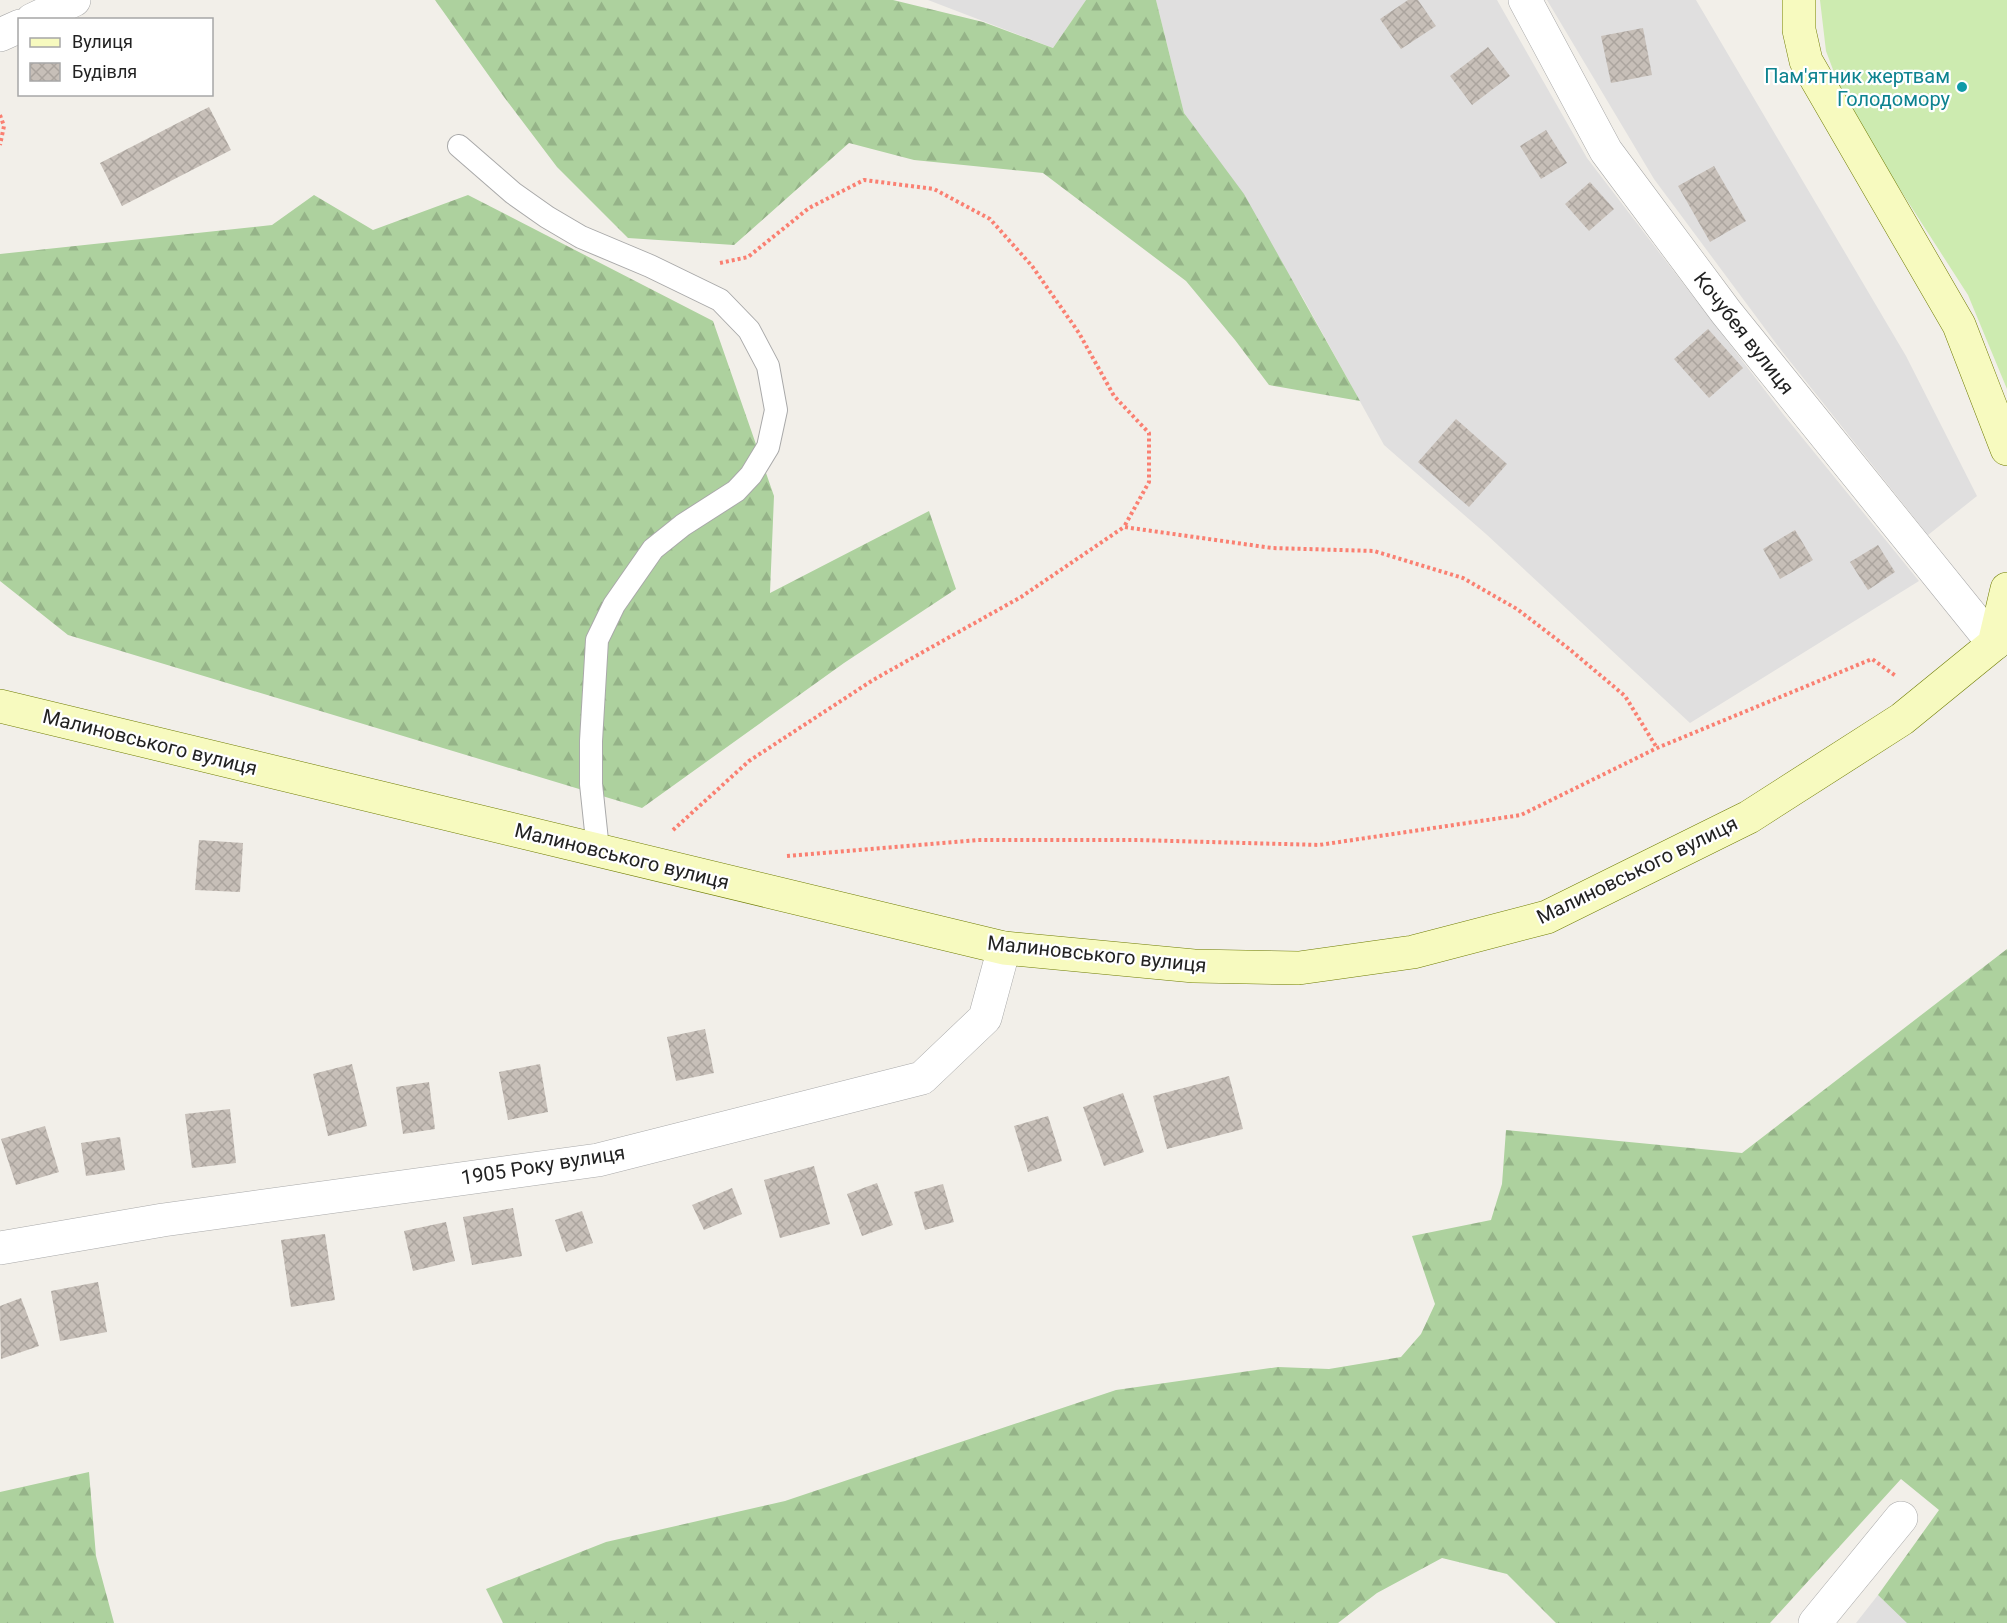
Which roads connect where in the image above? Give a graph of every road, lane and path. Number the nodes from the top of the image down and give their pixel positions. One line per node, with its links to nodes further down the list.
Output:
1 (74, 0): 4 (street)
2 (1526, 0): 14 (street, Кочубея вулиця)
3 (1799, 0): 11 (main road)
4 (36, 18)
5 (18, 27): 6 (street)
6 (0, 35)
7 (0, 115): 8 (path)
8 (0, 145)
9 (459, 146): 18 (lane)
10 (718, 263): 12 (path)
11 (2007, 449)
12 (1124, 527): 17 (path); 20 (path)
13 (2007, 589): 14 (main road)
14 (1994, 644): 21 (main road, Малиновського вулиця)
15 (1872, 659): 17 (path)
16 (0, 706): 18 (main road, Малиновського вулиця)
17 (1657, 748): 19 (path)
18 (598, 850): 20 (main road, Малиновського вулиця)
19 (776, 859)
20 (639, 860): 21 (main road, Малиновського вулиця)
21 (1004, 948): 22 (street, 1905 Року вулиця)
22 (0, 1248)
23 (1900, 1518): 24 (street)
24 (1815, 1623)

